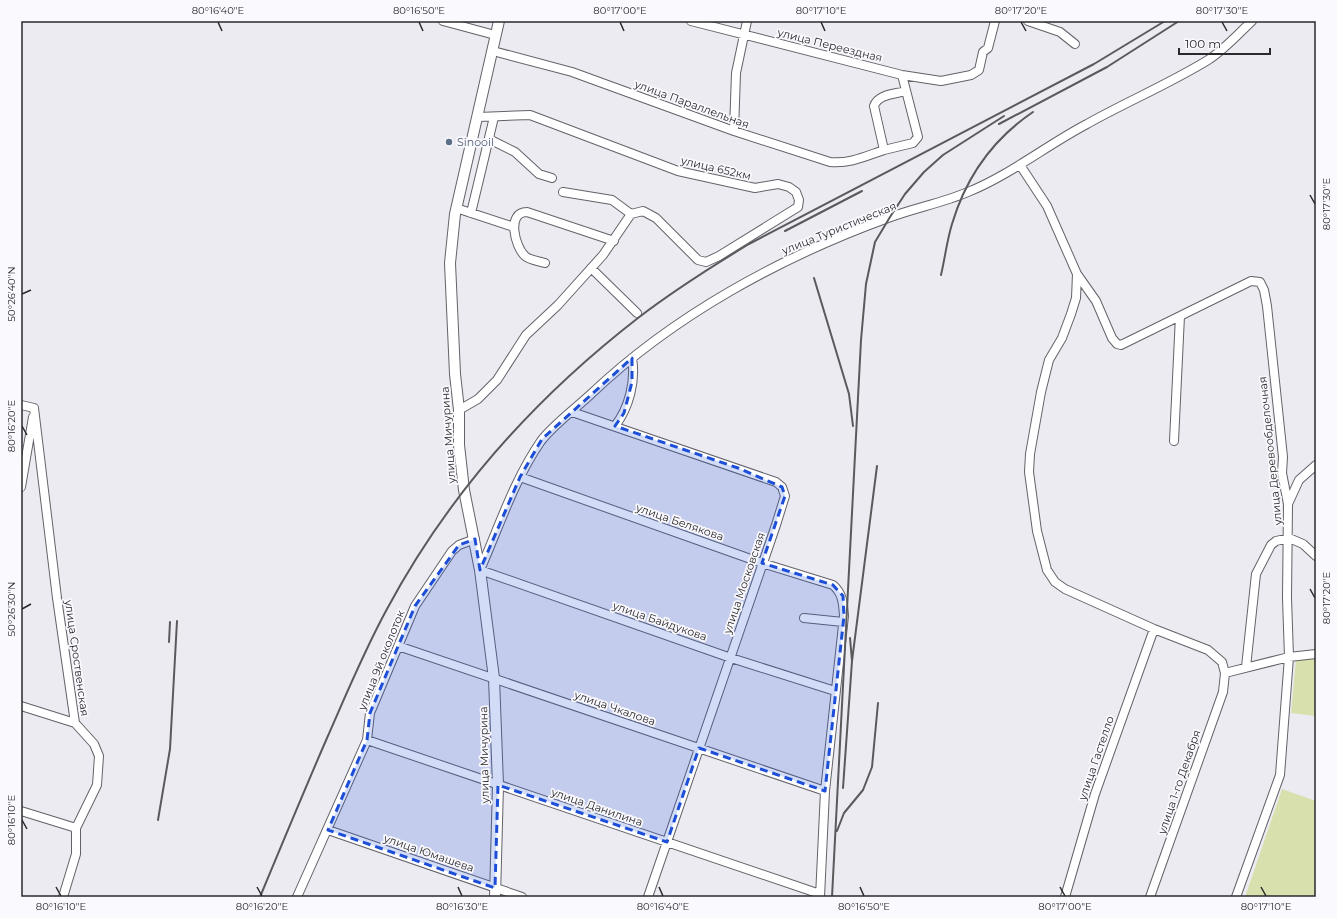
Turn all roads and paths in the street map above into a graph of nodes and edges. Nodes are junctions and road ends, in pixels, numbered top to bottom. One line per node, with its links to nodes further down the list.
1 (442, 21): 8 (street)
2 (499, 21): 8 (main road, улица Мичурина)
3 (691, 21): 9 (street, улица Переездная)
4 (748, 21): 9 (street)
5 (995, 21): 12 (street, улица Переездная)
6 (1028, 21): 10 (street)
7 (1252, 21): 19 (street, улица Туристическая)
8 (495, 34): 11 (main road, улица Мичурина)
9 (744, 35): 12 (street, улица Переездная); 16 (street)
10 (1075, 44)
11 (493, 51): 14 (main road, улица Мичурина); 16 (street, улица Параллельная)
12 (902, 75): 13 (street)
13 (906, 91): 18 (street); 18 (street, улица Параллельная)
14 (478, 117): 15 (street, улица 652км); 22 (main road, улица Мичурина)
15 (494, 117): 17 (street); 24 (street, улица 652км)
16 (734, 131): 18 (street, улица Параллельная)
17 (489, 138): 20 (street); 23 (street)
18 (884, 150)
19 (1020, 165): 29 (street); 32 (street, улица Туристическая)
20 (552, 178)
21 (563, 192): 24 (street)
22 (456, 208): 23 (street); 35 (main road, улица Мичурина)
23 (471, 213): 25 (street)
24 (631, 214): 26 (street)
25 (514, 227): 26 (street); 27 (street)
26 (614, 240): 28 (street)
27 (545, 263)
28 (591, 268): 30 (street); 35 (street)
29 (1077, 274): 31 (street); 50 (street)
30 (636, 313)
31 (1180, 316): 38 (street); 42 (street, улица Деревообделочная)
32 (632, 358): 36 (street, улица Туристическая); 37 (street)
33 (21, 405): 34 (street)
34 (34, 408): 41 (street); 60 (street, улица Сроственская)
35 (459, 410): 44 (main road, улица Мичурина)
36 (572, 412): 37 (street, улица Московская); 40 (street, улица Туристическая)
37 (615, 426): 46 (street, улица Московская)
38 (1174, 441)
39 (1316, 465): 42 (street)
40 (520, 477): 46 (street, улица Белякова); 47 (street, улица Туристическая)
41 (21, 487)
42 (1288, 504): 43 (street, улица Деревообделочная)
43 (1289, 538): 45 (street); 53 (street, улица Деревообделочная); 55 (street)
44 (475, 539): 47 (main road, улица Мичурина); 51 (street, улица 9й околоток)
45 (1316, 556)
46 (762, 563): 49 (street, улица Белякова); 54 (street, улица Московская)
47 (480, 570): 54 (street, улица Байдукова); 57 (main road, улица Мичурина)
48 (804, 618): 49 (street)
49 (843, 622): 58 (street)
50 (1154, 629): 56 (street); 75 (street, улица Гастелло)
51 (398, 646): 57 (street, улица Чкалова); 61 (street, улица 9й околоток)
52 (1316, 654): 53 (street)
53 (1289, 657): 55 (street); 77 (street, улица Деревообделочная)
54 (731, 658): 58 (street, улица Байдукова); 62 (street, улица Московская)
55 (1246, 667): 56 (street)
56 (1225, 673): 76 (street, улица 1-го Декабря)
57 (494, 678): 62 (street, улица Чкалова); 63 (main road, улица Мичурина)
58 (835, 691): 64 (street)
59 (21, 706): 60 (street)
60 (75, 723): 66 (street, улица Сроственская)
61 (367, 740): 63 (street, улица Данилина); 67 (street, улица 9й околоток)
62 (699, 748): 64 (street, улица Чкалова); 68 (street, улица Московская)
63 (498, 785): 68 (street, улица Данилина); 69 (main road, улица Мичурина)
64 (825, 791): 70 (street)
65 (21, 811): 66 (street)
66 (76, 828): 71 (street, улица Сроственская)
67 (328, 830): 69 (street, улица Юмашева); 72 (street, улица 9й околоток)
68 (667, 842): 70 (street, улица Данилина); 74 (street, улица Московская)
69 (495, 892): 73 (street, улица Юмашева)
70 (820, 896)
71 (63, 897)
72 (297, 897)
73 (522, 897)
74 (648, 897)
75 (1066, 897)
76 (1150, 897)
77 (1236, 897)

